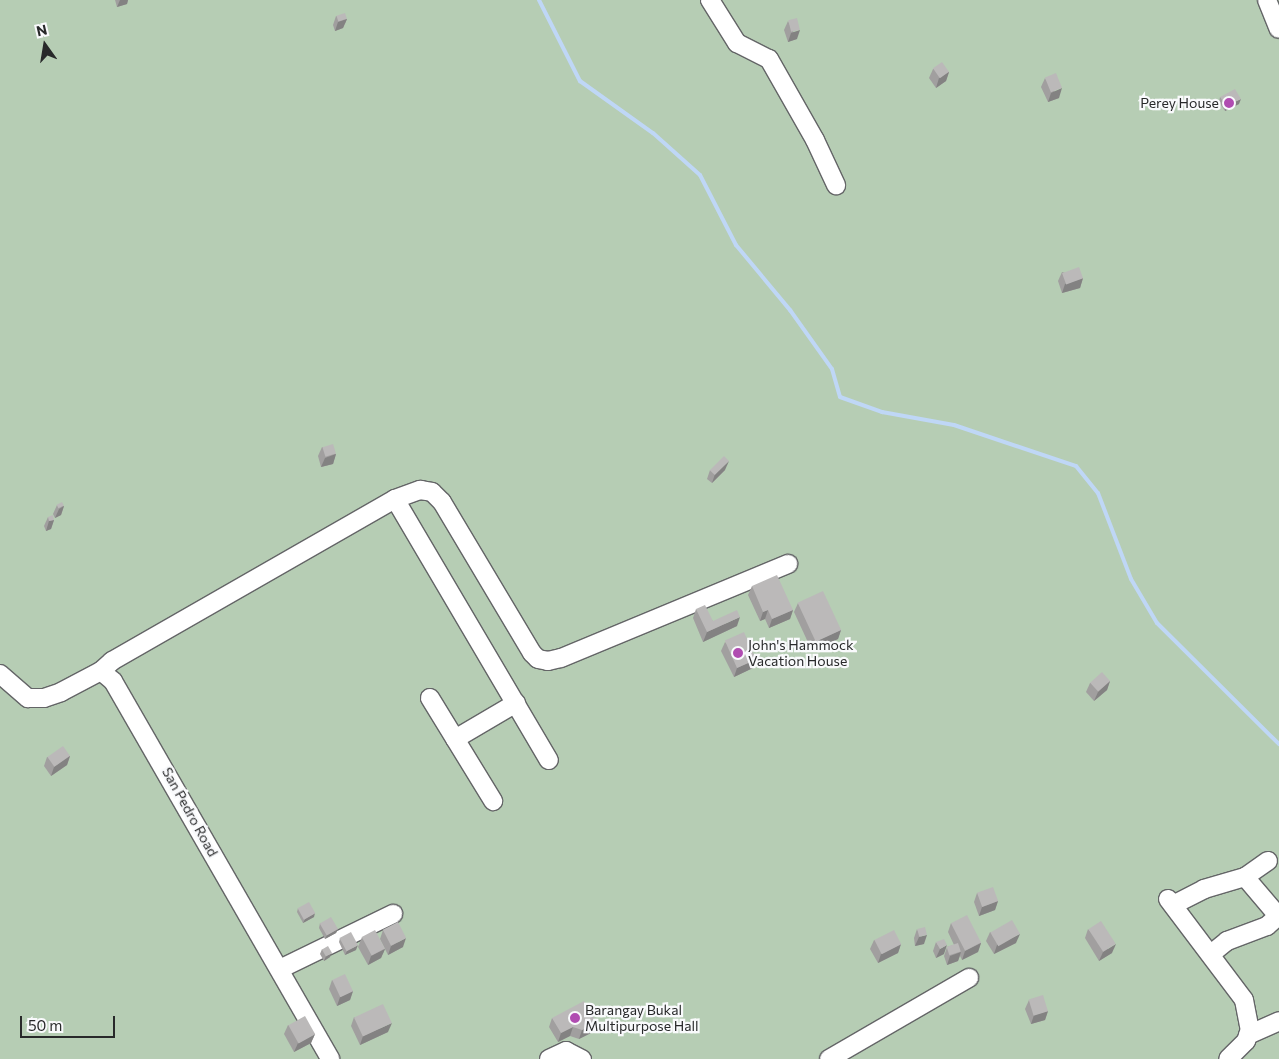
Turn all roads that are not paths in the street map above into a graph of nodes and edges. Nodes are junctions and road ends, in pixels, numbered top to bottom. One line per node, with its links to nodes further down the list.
1 (710, 0): 4 (street)
2 (1267, 0): 3 (street)
3 (1279, 29)
4 (836, 185)
5 (395, 499): 6 (street); 7 (street); 10 (street)
6 (788, 564)
7 (102, 671): 8 (street); 19 (street, San Pedro Road)
8 (0, 674)
9 (430, 698): 11 (street)
10 (516, 703): 11 (street); 12 (street)
11 (455, 739): 13 (street)
12 (549, 760)
13 (493, 801)
14 (1268, 861): 15 (street)
15 (1245, 877): 17 (street); 18 (street)
16 (394, 914): 19 (street)
17 (1279, 916): 18 (street)
18 (1210, 954): 22 (street)
19 (280, 969): 23 (street, San Pedro Road)
20 (969, 978): 26 (street)
21 (1279, 1021): 22 (street)
22 (1248, 1035): 27 (street)
23 (330, 1059)
24 (549, 1059): 25 (street)
25 (582, 1059)
26 (829, 1059)
27 (1228, 1059)

